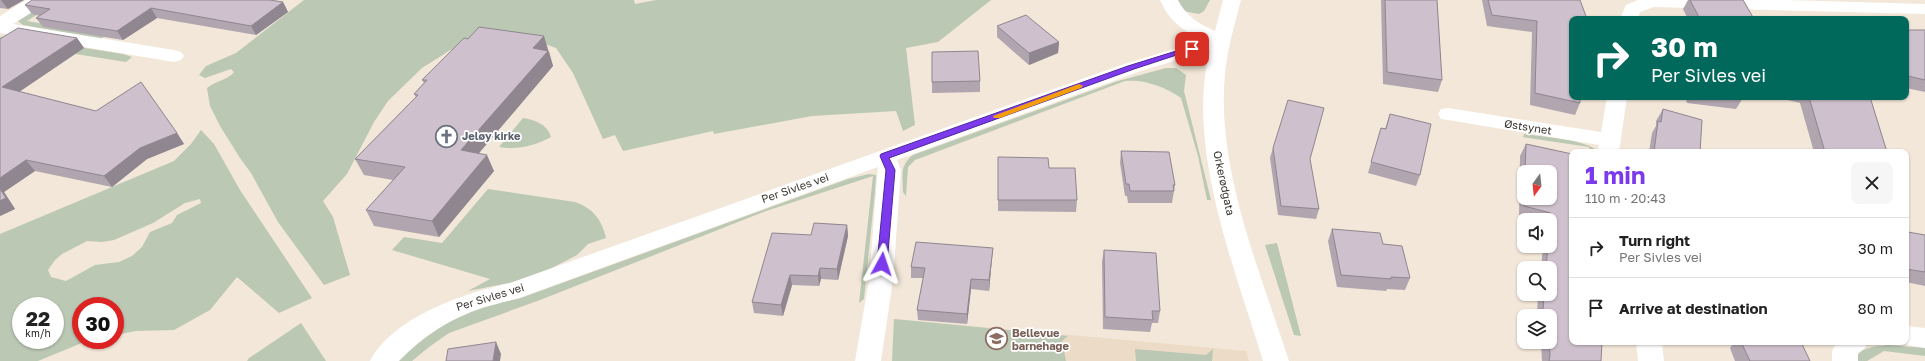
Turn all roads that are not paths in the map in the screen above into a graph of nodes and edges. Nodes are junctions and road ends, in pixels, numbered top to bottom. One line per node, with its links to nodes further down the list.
1 (39, 0): 6 (street)
2 (1169, 0): 8 (street)
3 (1232, 0): 8 (street, Orkerødgata)
4 (1925, 9): 5 (street)
5 (1630, 16)
6 (0, 24)
7 (0, 27): 9 (street)
8 (1222, 40): 13 (street, Per Sivles vei); 20 (street, Orkerødgata)
9 (174, 56)
10 (1616, 100): 12 (street, Østsynet)
11 (1448, 114): 12 (street, Østsynet)
12 (1608, 146)
13 (884, 156): 18 (street, Per Sivles vei); 19 (street)
14 (1909, 336): 15 (street)
15 (1925, 338)
16 (1649, 345): 21 (street)
17 (1850, 345): 22 (street)
18 (383, 361)
19 (868, 361)
20 (1276, 361)
21 (1651, 361)
22 (1845, 361)

